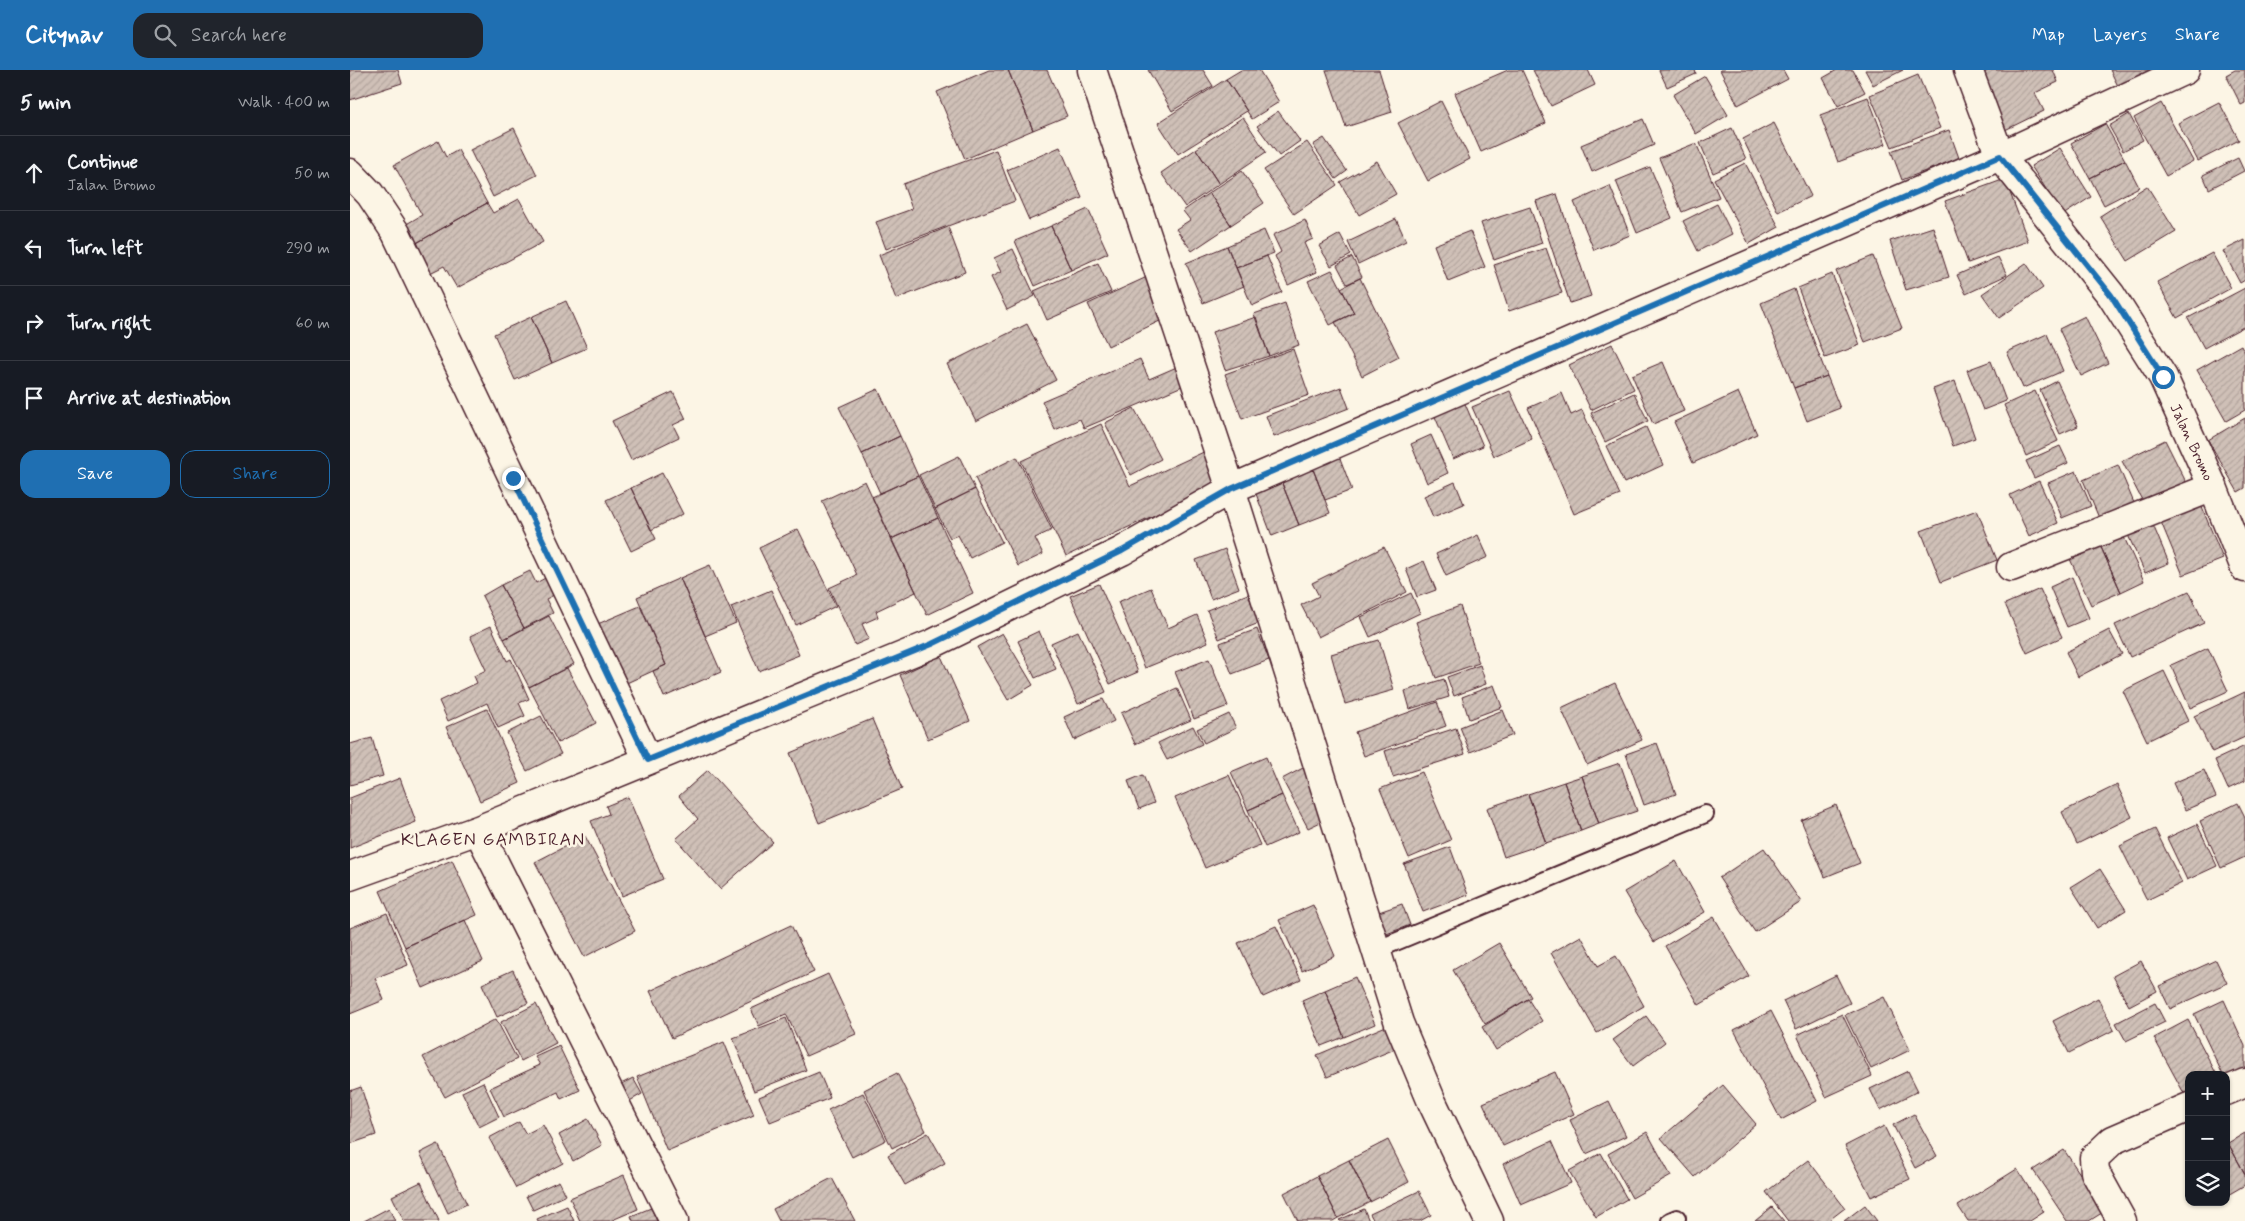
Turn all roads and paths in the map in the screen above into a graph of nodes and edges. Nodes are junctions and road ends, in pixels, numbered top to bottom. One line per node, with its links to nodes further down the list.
1 (1092, 70): 7 (street)
2 (1968, 70): 4 (street, Jalan Bromo)
3 (2185, 70): 4 (street)
4 (2000, 156): 6 (street, Jalan Bromo); 7 (street)
5 (350, 172): 10 (street)
6 (2213, 487): 8 (street); 9 (street, Jalan Bromo)
7 (1231, 489): 10 (street); 14 (street)
8 (2011, 567)
9 (2245, 568)
10 (648, 760): 12 (street)
11 (1705, 814): 14 (lane)
12 (478, 830): 13 (street); 18 (street)
13 (350, 876)
14 (1376, 950): 19 (street)
15 (2245, 1083): 16 (street)
16 (2230, 1089)
17 (2185, 1109): 20 (street)
18 (674, 1221)
19 (1489, 1221)
20 (2122, 1221)

